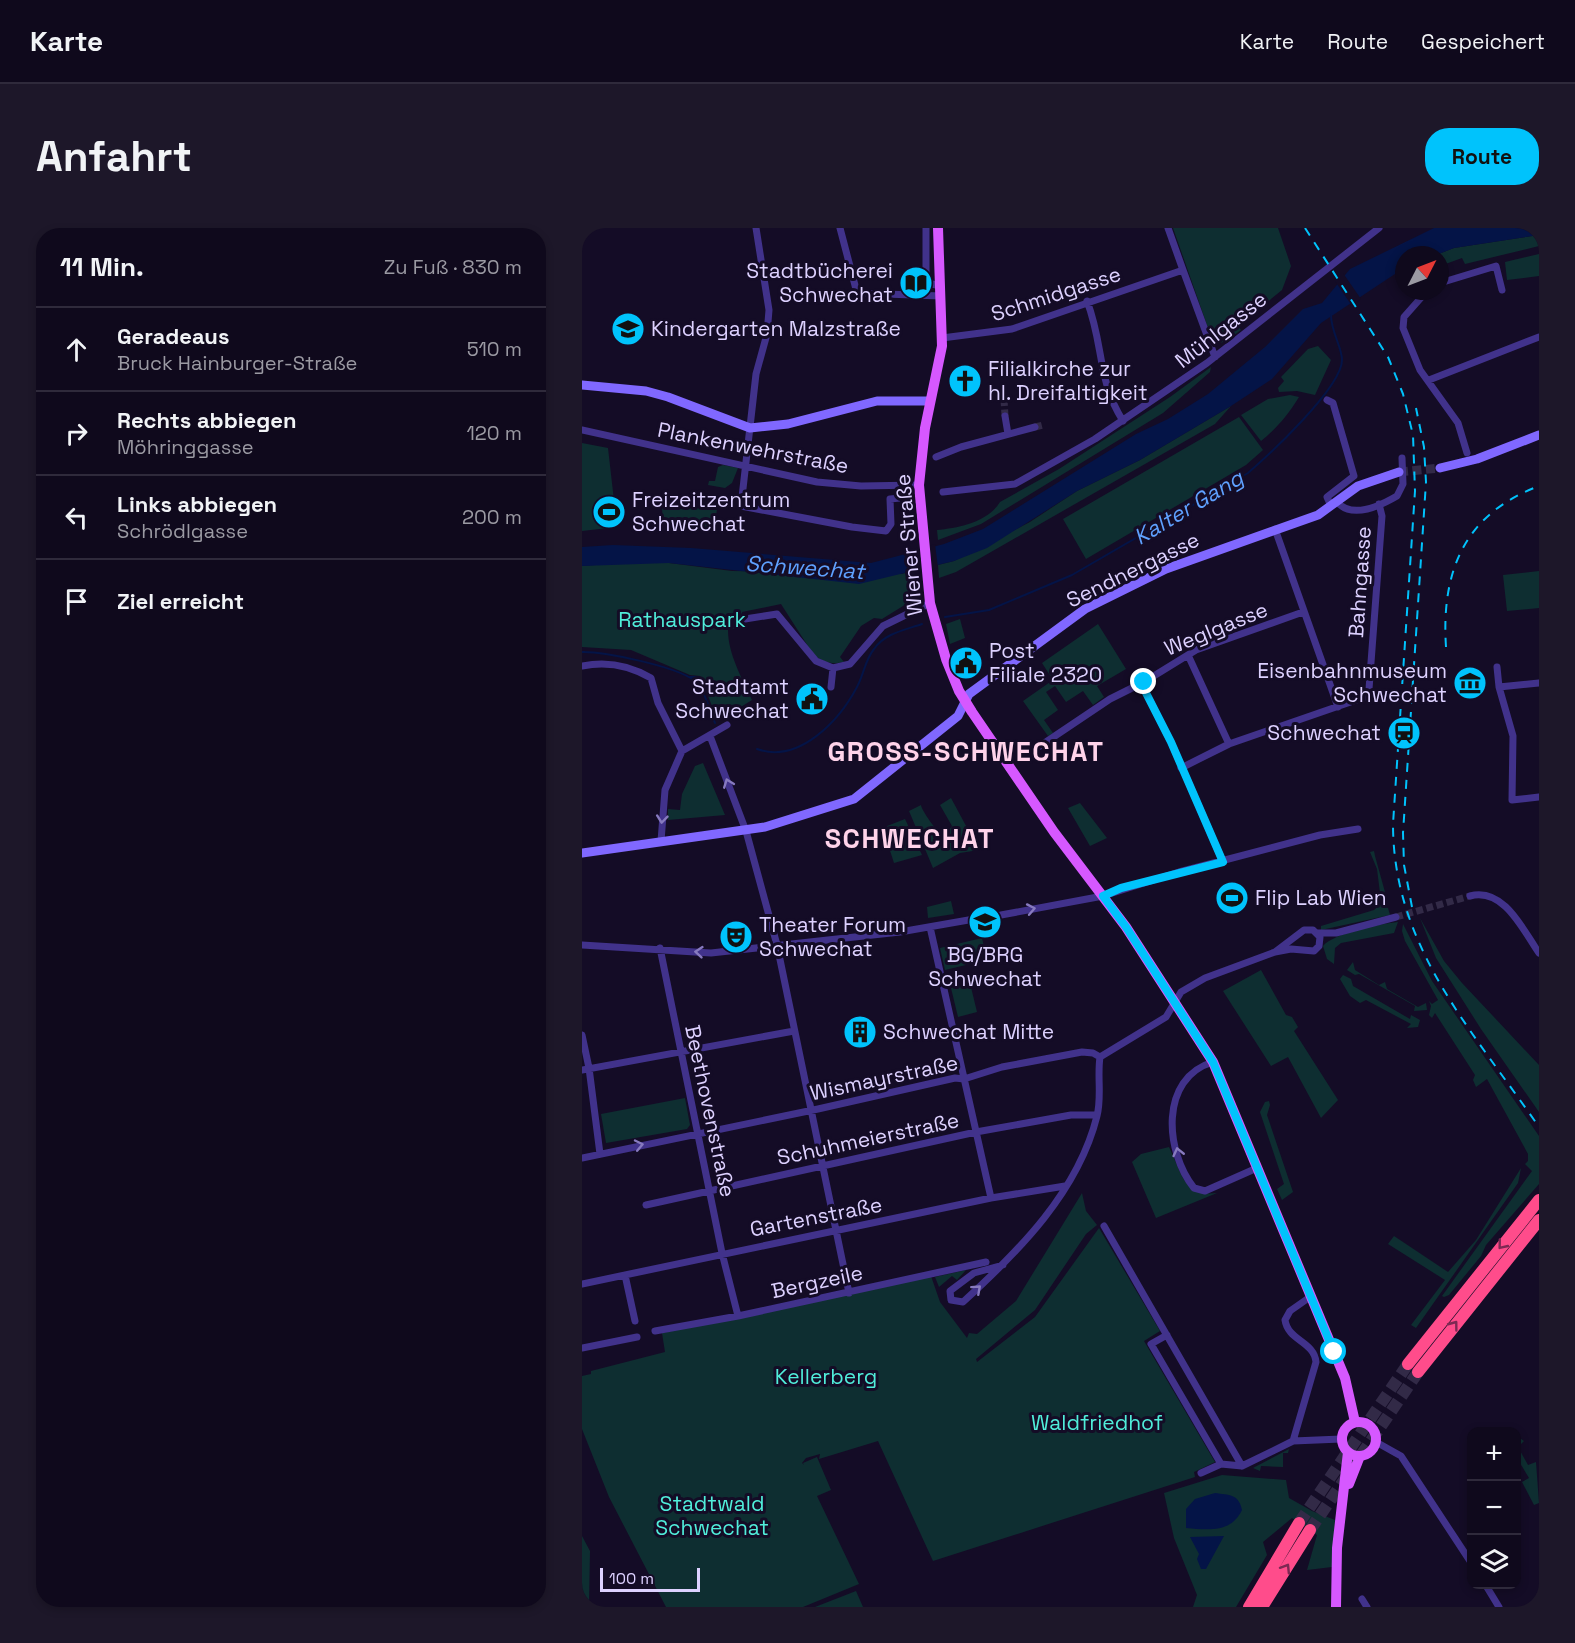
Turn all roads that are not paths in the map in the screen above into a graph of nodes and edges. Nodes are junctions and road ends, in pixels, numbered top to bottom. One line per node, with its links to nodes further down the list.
1 (756, 228): 23 (street)
2 (840, 228): 10 (street)
3 (938, 228): 10 (main road, Wiener Straße)
4 (1168, 228): 7 (street)
5 (1379, 228): 15 (street, Mühlgasse)
6 (926, 229): 10 (street)
7 (1180, 271): 12 (street, Schmidgasse); 15 (street)
8 (1449, 280): 9 (street)
9 (1502, 290)
10 (940, 291): 14 (main road, Wiener Straße)
11 (1418, 300): 16 (street)
12 (1087, 301): 14 (street, Schmidgasse); 21 (street)
13 (1539, 337): 16 (street)
14 (942, 338): 19 (main road, Wiener Straße)
15 (1215, 357): 21 (street, Mühlgasse)
16 (1429, 380): 27 (street)
17 (582, 385): 23 (street)
18 (1327, 400): 36 (street)
19 (930, 401): 23 (street); 33 (main road, Wiener Straße)
20 (1005, 416): 25 (street)
21 (1123, 421): 34 (street, Mühlgasse)
22 (1035, 427): 25 (street)
23 (750, 428): 30 (street)
24 (582, 430): 30 (street, Plankenwehrstraße)
25 (1008, 434): 28 (street)
26 (1539, 435): 31 (street)
27 (1467, 453)
28 (936, 457)
29 (1402, 458): 37 (street, Bahngasse)
30 (744, 466): 33 (street, Plankenwehrstraße); 35 (street)
31 (1440, 468)
32 (1399, 471): 36 (street, Sendnergasse)
33 (919, 485): 39 (main road, Wiener Straße)
34 (943, 492)
35 (900, 498)
36 (1334, 504): 37 (street, Bahngasse); 38 (street, Sendnergasse)
37 (1379, 504): 51 (street, Bahngasse)
38 (1275, 529): 40 (street); 50 (street, Sendnergasse)
39 (930, 603): 45 (street); 50 (main road, Wiener Straße)
40 (1303, 612): 42 (street, Weglgasse); 51 (street)
41 (745, 620): 45 (street)
42 (1188, 655): 46 (street, Weglgasse); 54 (street)
43 (582, 666): 56 (street)
44 (1497, 667): 49 (street)
45 (833, 668): 48 (street)
46 (1144, 682): 55 (street, Weglgasse); 57 (street)
47 (1539, 684): 49 (street)
48 (831, 687)
49 (1499, 687): 58 (street)
50 (966, 703): 60 (street, Sendnergasse); 64 (main road, Wiener Straße)
51 (1338, 707): 54 (street)
52 (727, 725): 53 (street)
53 (710, 736): 56 (street); 60 (street, one-way to 53)
54 (1229, 744): 57 (street)
55 (1040, 746)
56 (682, 751): 61 (street, one-way to 61)
57 (1181, 768): 63 (street)
58 (1539, 797)
59 (1358, 829): 63 (street)
60 (746, 831): 61 (street, Sendnergasse); 73 (street)
61 (661, 841): 62 (street, Sendnergasse)
62 (583, 850)
63 (1223, 862): 64 (street)
64 (1103, 896): 67 (street, one-way to 64); 78 (main road, Wiener Straße)
65 (1470, 896): 77 (street)
66 (1396, 916): 69 (street)
67 (930, 927): 73 (street); 85 (street)
68 (1318, 933): 69 (street); 70 (street); 71 (street)
69 (1336, 933): 71 (street)
70 (1299, 935): 75 (street); 76 (street)
71 (1320, 941): 75 (street)
72 (582, 945): 74 (street)
73 (777, 945): 74 (street, one-way to 74); 79 (street)
74 (660, 948): 81 (street, Beethovenstraße)
75 (1302, 950): 76 (street)
76 (1275, 952): 78 (street)
77 (1539, 953)
78 (1176, 1004): 82 (street); 83 (main road, Wiener Straße)
79 (794, 1031): 81 (street); 86 (street)
80 (582, 1035): 84 (street)
81 (681, 1053): 84 (street); 89 (street, Beethovenstraße)
82 (1100, 1057): 85 (street, Wismayrstraße); 87 (street)
83 (1213, 1062): 93 (main road, Wiener Straße); 93 (street, one-way to 83)
84 (586, 1069): 90 (street)
85 (964, 1079): 86 (street, Wismayrstraße); 88 (street)
86 (811, 1111): 89 (street, Wismayrstraße); 92 (street)
87 (1097, 1115): 88 (street, Schuhmeierstraße); 94 (street)
88 (976, 1132): 92 (street, Schuhmeierstraße); 96 (street)
89 (697, 1133): 90 (street, Wismayrstraße, one-way to 89); 95 (street, Beethovenstraße)
90 (600, 1154): 91 (street, Wismayrstraße)
91 (582, 1158)
92 (824, 1166): 95 (street, Schuhmeierstraße); 101 (street)
93 (1257, 1168): 108 (main road, Wiener Straße)
94 (1062, 1187): 96 (street, Gartenstraße); 104 (street)
95 (710, 1190): 98 (street, Schuhmeierstraße); 102 (street, Beethovenstraße)
96 (991, 1198): 101 (street, Gartenstraße)
97 (1539, 1200): 99 (highway, one-way to 99)
98 (646, 1205)
99 (1539, 1220)
100 (1104, 1226): 112 (street)
101 (837, 1230): 102 (street, Gartenstraße); 107 (street)
102 (722, 1253): 105 (street, Gartenstraße); 109 (street, Beethovenstraße)
103 (986, 1262): 107 (street, Bergzeile)
104 (1003, 1265): 104 (street, one-way to 104)
105 (625, 1275): 106 (street, Gartenstraße); 110 (street)
106 (582, 1284)
107 (849, 1293): 109 (street, Bergzeile)
108 (1310, 1298): 115 (main road, Wiener Straße); 117 (street)
109 (738, 1316): 111 (street, Bergzeile)
110 (635, 1321)
111 (655, 1330)
112 (1167, 1335): 121 (street); 122 (street)
113 (637, 1337): 114 (street)
114 (582, 1348)
115 (1355, 1422): 116 (main road); 118 (main road)
116 (1341, 1439): 117 (street); 119 (main road)
117 (1293, 1441): 122 (street)
118 (1376, 1442): 120 (main road); 125 (street)
119 (1347, 1452): 120 (main road); 124 (main road)
120 (1360, 1456): 124 (main road)
121 (1221, 1464): 122 (street); 123 (street)
122 (1242, 1466)
123 (1201, 1473)
124 (1343, 1501): 130 (main road)
125 (1467, 1556)
126 (1488, 1589): 132 (street)
127 (1362, 1599): 131 (street)
128 (1249, 1607): 129 (highway, one-way to 128)
129 (1262, 1607)
130 (1336, 1607)
131 (1367, 1607)
132 (1499, 1607)

